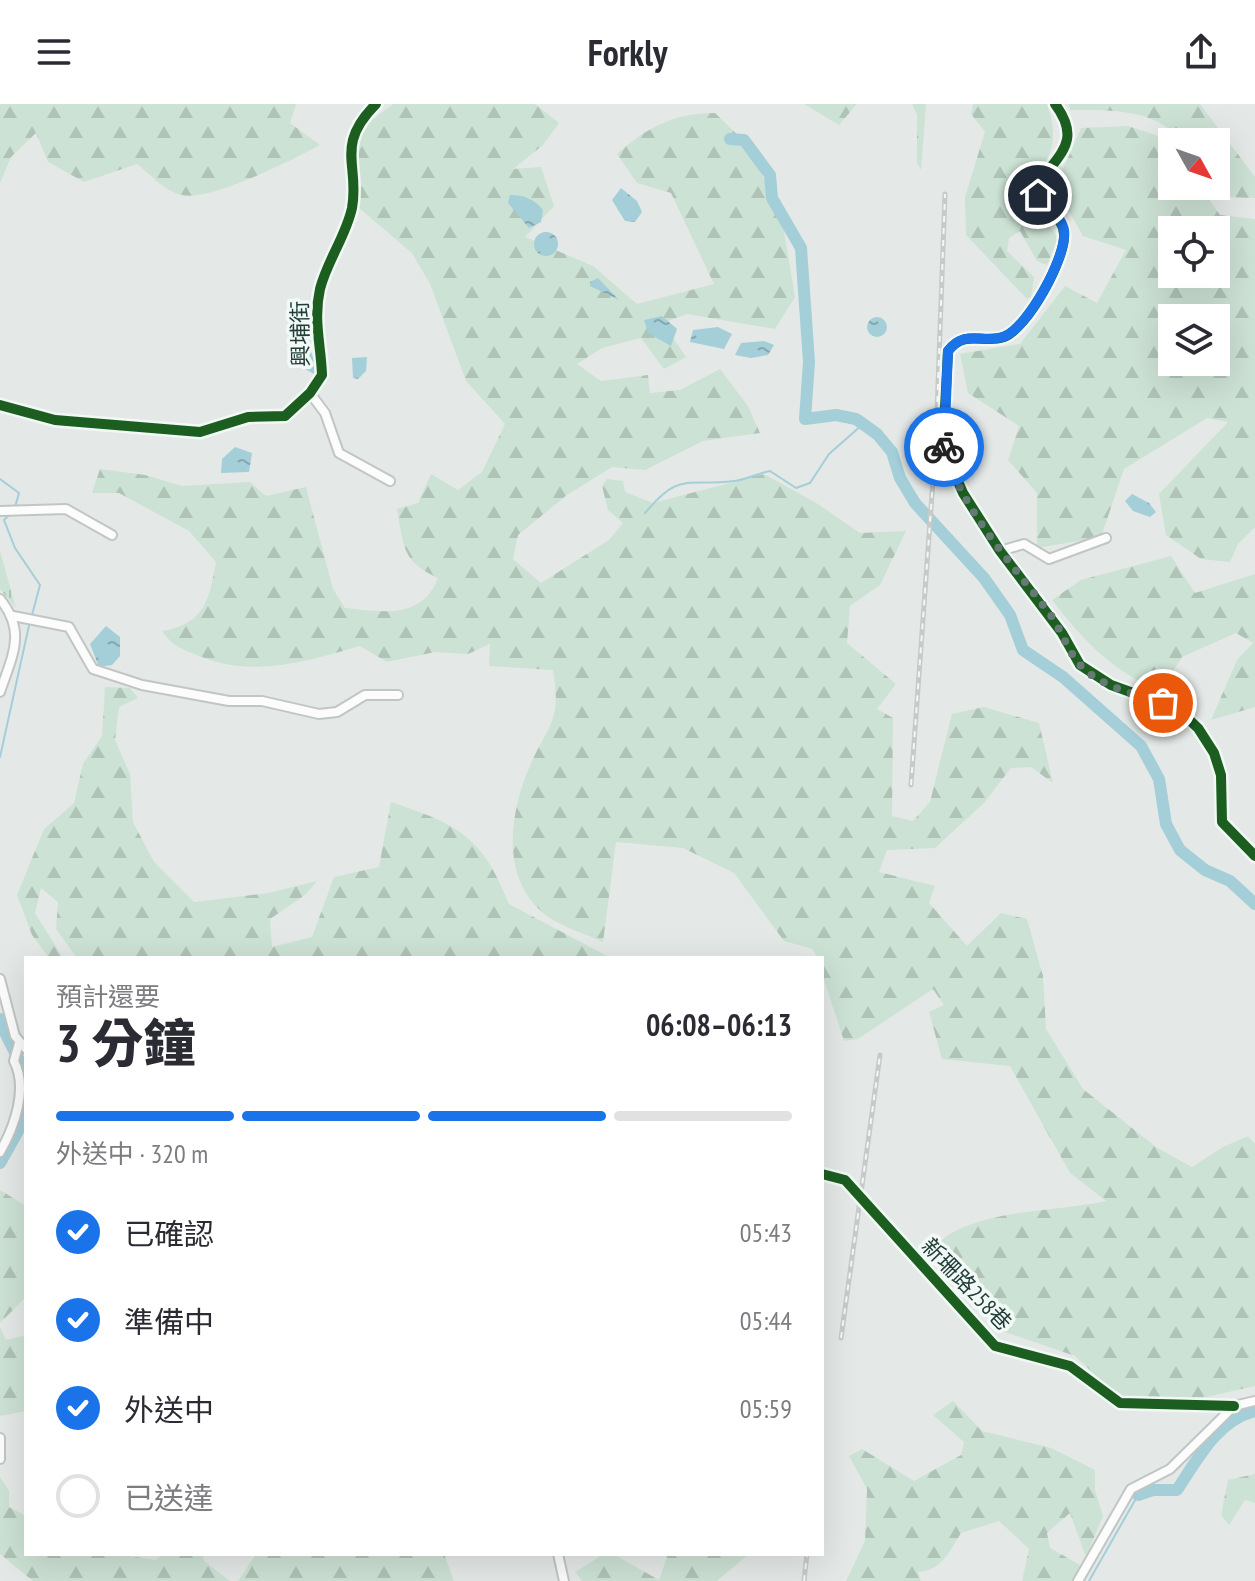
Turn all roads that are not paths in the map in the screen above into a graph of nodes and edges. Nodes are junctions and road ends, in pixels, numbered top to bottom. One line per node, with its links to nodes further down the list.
1 (376, 104): 3 (street, 興埔街)
2 (1055, 104): 9 (street)
3 (310, 393): 4 (street, 興埔街); 5 (street)
4 (0, 405)
5 (390, 481)
6 (1, 511): 7 (street)
7 (112, 535)
8 (1106, 538): 9 (street)
9 (1000, 551): 14 (street)
10 (0, 599): 11 (street)
11 (17, 616): 12 (street); 13 (street)
12 (0, 692)
13 (398, 695)
14 (1255, 856)
15 (0, 979): 16 (street)
16 (19, 1049): 17 (street)
17 (0, 1152)
18 (824, 1175): 19 (street)
19 (852, 1190)
20 (868, 1206): 22 (street, 新珊路258巷)
21 (1255, 1401): 22 (street, 新珊路258巷)
22 (1234, 1406): 27 (street)
23 (0, 1438): 24 (street)
24 (0, 1459)
25 (558, 1556): 26 (street)
26 (564, 1581)
27 (1078, 1581)

